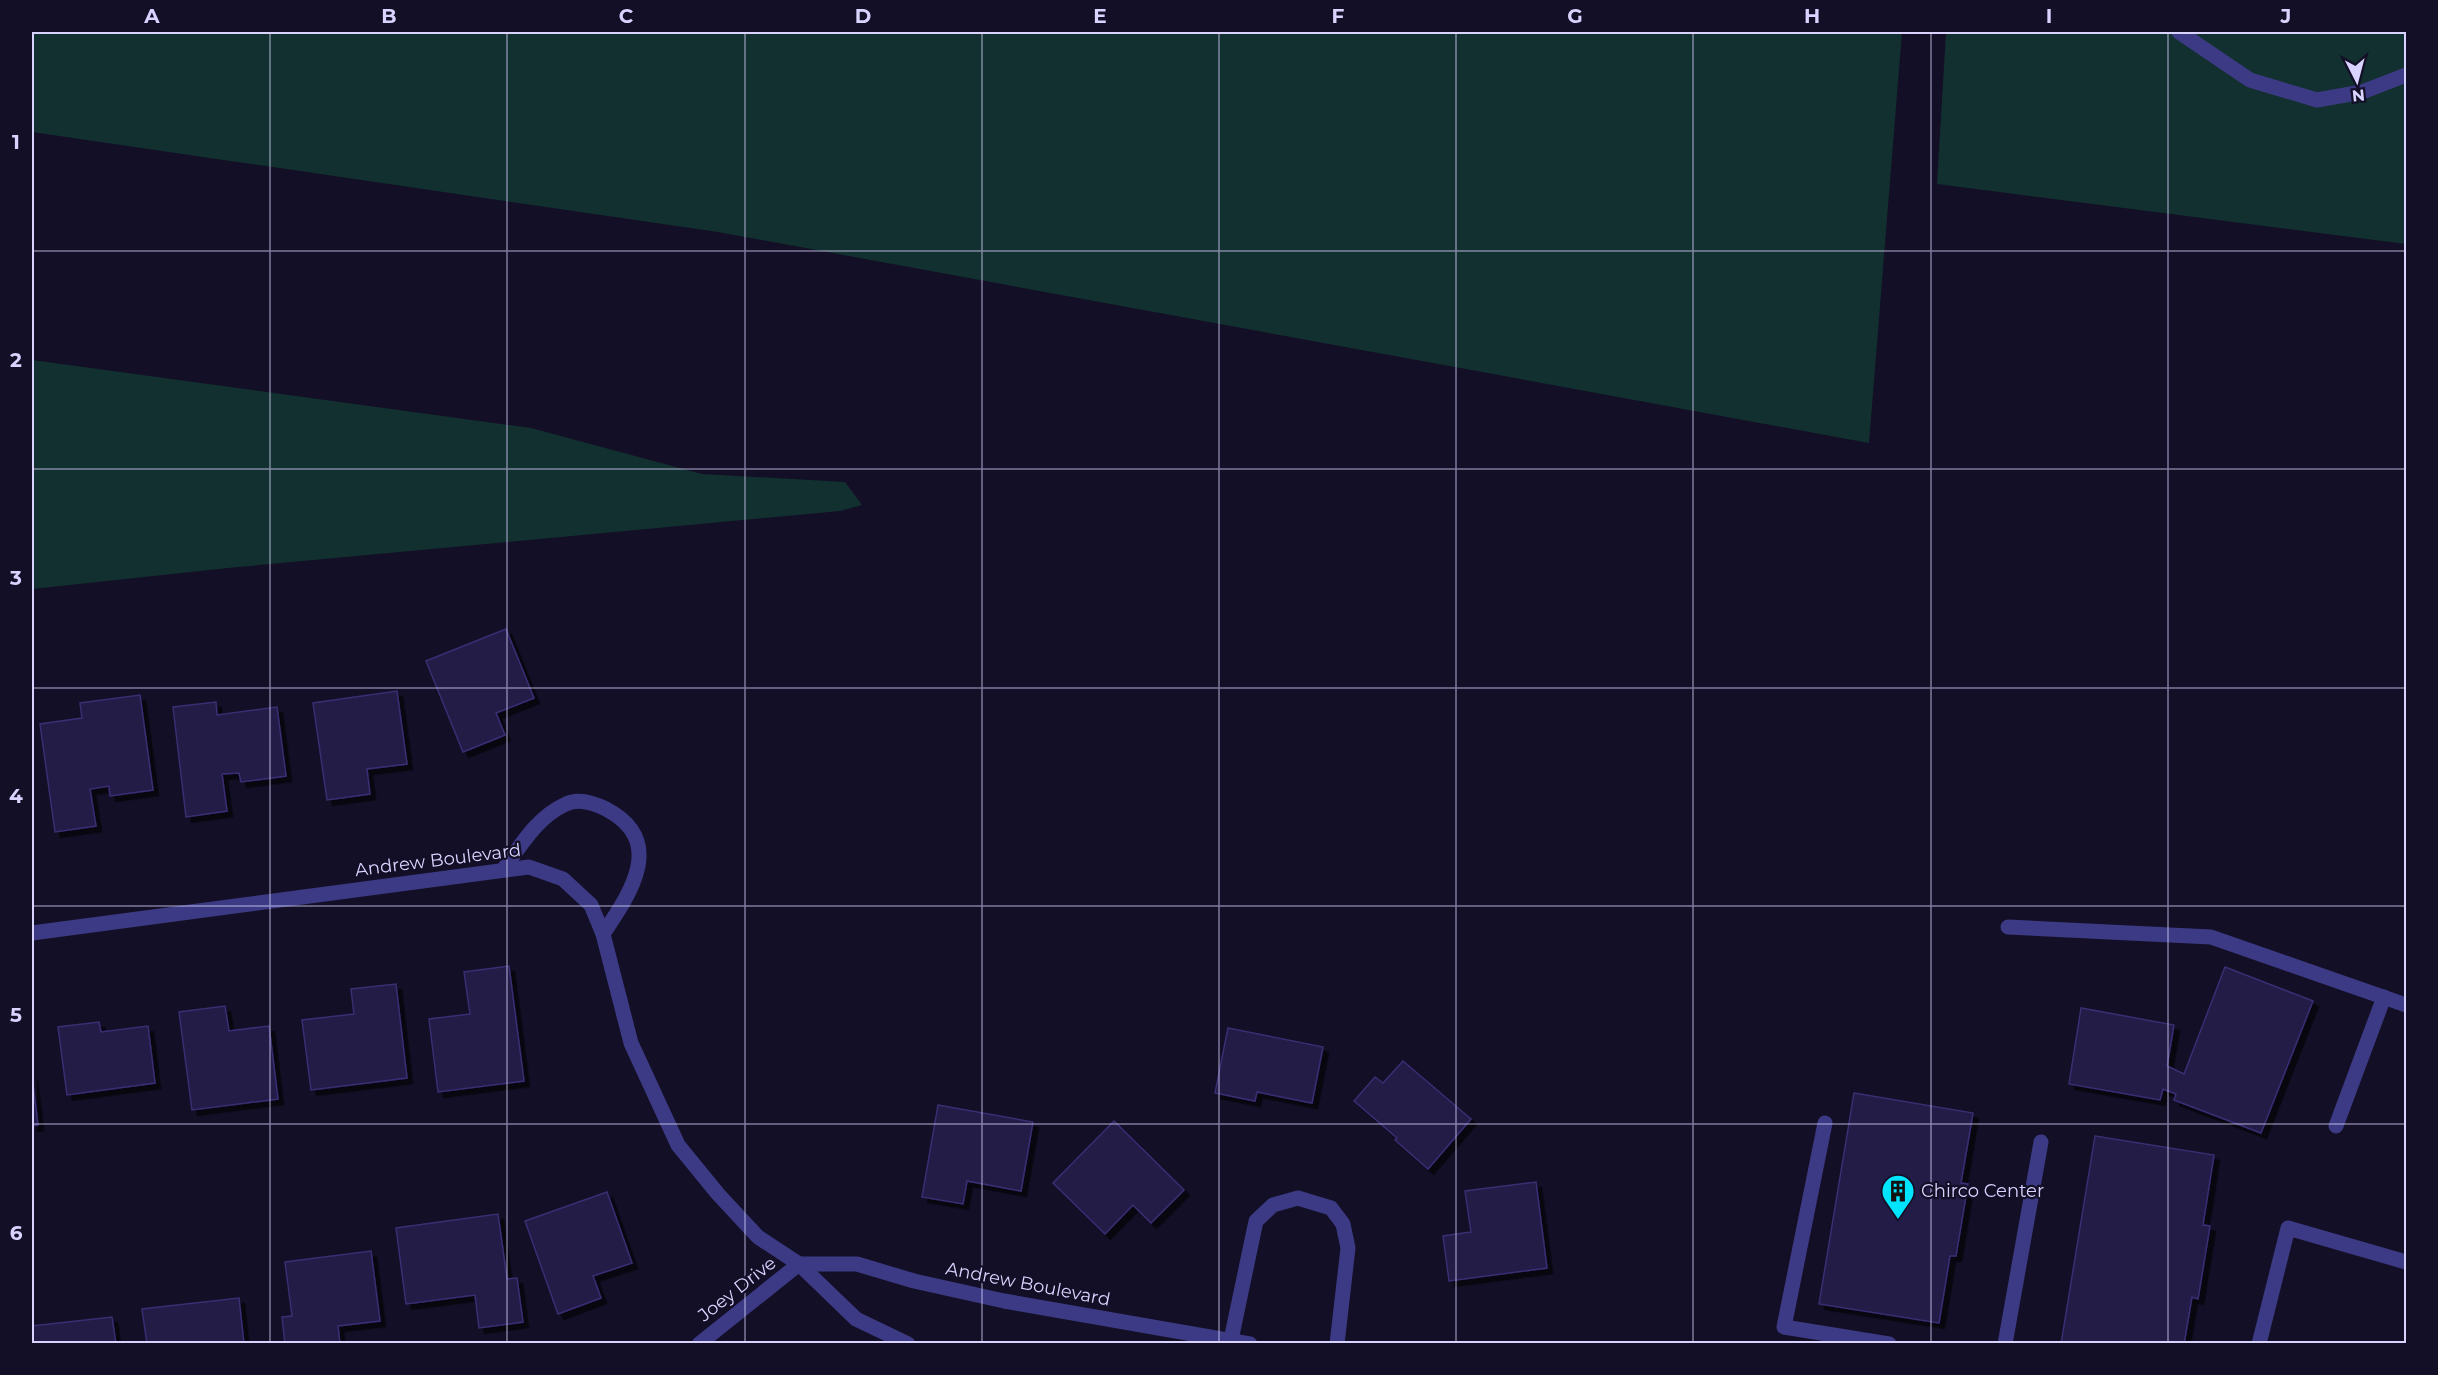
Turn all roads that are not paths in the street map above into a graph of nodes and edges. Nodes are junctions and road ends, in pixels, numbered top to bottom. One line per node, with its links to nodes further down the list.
1 (2179, 32): 2 (street)
2 (2406, 75)
3 (503, 870): 5 (street, Andrew Boulevard); 6 (street, Andrew Boulevard); 6 (street)
4 (2008, 927): 7 (street)
5 (32, 933)
6 (603, 934): 13 (street, Andrew Boulevard)
7 (2384, 997): 8 (street); 10 (street)
8 (2406, 1005)
9 (1825, 1123): 19 (street)
10 (2336, 1126)
11 (2041, 1142): 20 (street)
12 (2406, 1262): 21 (street)
13 (799, 1264): 14 (street, Andrew Boulevard); 15 (street, Joey Drive); 16 (street, Andrew Boulevard)
14 (1231, 1340): 17 (street, Andrew Boulevard); 18 (street)
15 (699, 1344)
16 (908, 1344)
17 (1250, 1344)
18 (1337, 1344)
19 (1889, 1344)
20 (2005, 1344)
21 (2259, 1344)

